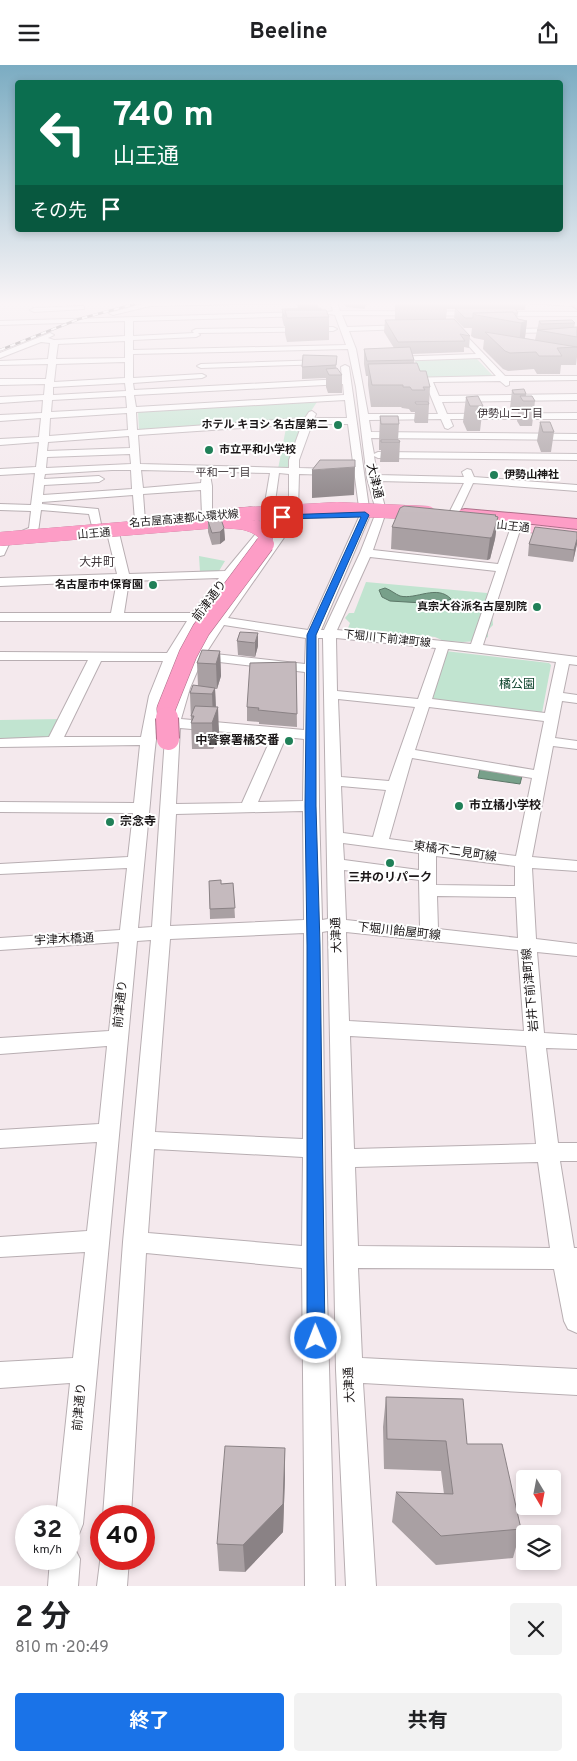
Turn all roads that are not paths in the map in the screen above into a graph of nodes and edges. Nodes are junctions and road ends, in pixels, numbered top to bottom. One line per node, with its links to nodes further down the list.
1 (51, 372): 22 (street)
2 (72, 372): 22 (street)
3 (113, 372): 17 (street)
4 (130, 372): 17 (street)
5 (202, 372): 13 (street)
6 (267, 372): 12 (street)
7 (288, 372): 12 (street)
8 (350, 372): 18 (street, 大津通)
9 (359, 372): 19 (street, 大津通)
10 (419, 372): 16 (street)
11 (497, 372): 15 (street)
12 (277, 374): 18 (street); 23 (street); 32 (street)
13 (202, 376): 17 (street); 23 (street)
14 (577, 378): 15 (street)
15 (503, 379): 16 (street); 26 (street)
16 (423, 380): 20 (street); 30 (street)
17 (130, 381): 24 (street)
18 (348, 381): 19 (street); 25 (street, 大津通)
19 (363, 381): 37 (street, 大津通)
20 (397, 381)
21 (1, 382): 22 (street); 31 (street)
22 (50, 383): 28 (street)
23 (205, 390): 24 (street); 33 (street)
24 (132, 394): 28 (street); 34 (street)
25 (349, 397): 29 (street); 41 (street, 大津通)
26 (520, 397): 27 (street); 30 (street); 43 (street)
27 (577, 397)
28 (48, 398): 31 (street); 35 (street)
29 (322, 398): 32 (street); 40 (street)
30 (436, 399): 38 (street)
31 (1, 400)
32 (291, 400): 33 (street)
33 (211, 405): 34 (street)
34 (132, 409): 42 (street); 44 (street)
35 (46, 415): 39 (street); 42 (street); 48 (street)
36 (577, 416): 43 (street)
37 (363, 417): 38 (street); 45 (street, 大津通)
38 (444, 417): 43 (street); 46 (street)
39 (0, 418)
40 (308, 421): 41 (street); 44 (street); 60 (street)
41 (352, 421): 62 (street, 大津通)
42 (106, 423): 44 (street); 48 (street); 50 (street)
43 (547, 426): 46 (street); 47 (street); 55 (street)
44 (134, 433): 51 (street)
45 (366, 435): 46 (street); 53 (street, 大津通)
46 (452, 435): 54 (street)
47 (577, 437)
48 (44, 439): 49 (street); 52 (street)
49 (0, 442)
50 (107, 451): 51 (street); 52 (street); 56 (street)
51 (135, 451): 63 (street)
52 (42, 454): 58 (street)
53 (369, 455): 54 (street); 64 (street, 大津通)
54 (460, 456): 55 (street); 66 (street)
55 (577, 458)
56 (112, 467): 58 (street); 63 (street)
57 (206, 468): 59 (street); 63 (street); 68 (street)
58 (40, 470): 61 (street); 67 (street)
59 (275, 470): 60 (street); 76 (street)
60 (294, 471): 62 (street); 75 (street)
61 (0, 472)
62 (350, 472): 74 (street, 大津通)
63 (134, 474): 70 (street)
64 (372, 478): 66 (street); 74 (street, 大津通)
65 (108, 479): 67 (street)
66 (470, 480): 69 (street); 73 (street)
67 (39, 482): 71 (street)
68 (207, 486): 70 (street); 77 (street)
69 (577, 488)
70 (138, 491): 71 (street); 78 (street)
71 (37, 504): 72 (street); 79 (street); 82 (street)
72 (0, 507)
73 (455, 510): 74 (main road, 山王通); 80 (main road, 山王通); 80 (highway)
74 (372, 511): 75 (main road, 山王通); 81 (main road, 山王通); 86 (street, 大津通); 96 (street, 大津通)
75 (294, 512): 76 (main road, 山王通); 94 (street, 前津通り)
76 (270, 514): 77 (main road, 山王通); 83 (main road, 山王通); 88 (street, 前津通り)
77 (207, 515): 78 (main road, 山王通)
78 (140, 521): 79 (main road, 山王通)
79 (96, 524): 82 (main road, 山王通)
80 (577, 525): 85 (highway, 名古屋高速都心環状線, bridge)
81 (516, 527): 84 (main road, 山王通); 87 (street)
82 (34, 530): 85 (main road, 山王通)
83 (113, 533): 85 (main road, 山王通); 89 (street)
84 (577, 534)
85 (1, 540): 112 (highway, bridge)
86 (366, 553): 87 (street); 95 (street, 大津通)
87 (502, 568): 98 (street)
88 (230, 575): 89 (street); 93 (street, 前津通り)
89 (124, 577): 90 (street); 92 (street)
90 (0, 582)
91 (0, 617): 92 (street, 下堀川下前津町線)
92 (117, 617): 93 (street, 下堀川下前津町線)
93 (196, 617): 94 (street, 下堀川下前津町線); 102 (street, 前津通り)
94 (220, 621): 96 (street, 下堀川下前津町線); 100 (street, 前津通り)
95 (329, 633): 96 (street, 下堀川下前津町線); 97 (street, 下堀川下前津町線); 105 (street, 大津通)
96 (312, 635): 104 (street, 大津通)
97 (443, 645): 98 (street, 下堀川下前津町線); 108 (street)
98 (476, 648): 103 (street, 下堀川下前津町線)
99 (0, 656): 101 (street)
100 (197, 656): 104 (street); 112 (street, 前津通り)
101 (96, 657): 102 (street); 113 (street)
102 (171, 657): 112 (street, 前津通り)
103 (570, 660): 106 (street, 岩井下前津町線)
104 (311, 669): 111 (street, 大津通)
105 (330, 694): 108 (street); 119 (street, 大津通)
106 (556, 696): 107 (street); 109 (street, 岩井下前津町線)
107 (577, 699)
108 (425, 703): 109 (street); 117 (street)
109 (551, 718): 114 (street, 岩井下前津町線)
110 (281, 732): 111 (street); 112 (street); 123 (street)
111 (311, 735): 121 (street, 大津通)
112 (165, 739): 113 (street); 124 (street, 前津通り); 125 (street, 前津通り)
113 (54, 741): 115 (street)
114 (547, 741): 116 (street); 118 (street, 岩井下前津町線)
115 (0, 743)
116 (577, 745)
117 (406, 753): 118 (street); 120 (street)
118 (540, 775): 130 (street, 岩井下前津町線)
119 (333, 781): 120 (street); 126 (street, 大津通)
120 (395, 785): 127 (street)
121 (311, 806): 123 (street); 136 (street, 大津通)
122 (0, 807): 124 (street)
123 (248, 807): 125 (street)
124 (141, 808): 129 (street, 前津通り)
125 (169, 809): 137 (street, 前津通り)
126 (334, 837): 127 (street, 東橘不二見町線); 131 (street, 大津通)
127 (380, 842): 128 (street, 東橘不二見町線)
128 (427, 848): 130 (street, 東橘不二見町線); 134 (street)
129 (136, 862): 133 (street); 139 (street, 前津通り)
130 (523, 862): 132 (street, 東橘不二見町線); 135 (street, 岩井下前津町線)
131 (335, 864): 134 (street); 136 (street, 大津通)
132 (577, 867)
133 (0, 869)
134 (428, 883): 135 (street); 138 (street)
135 (525, 892): 141 (street, 岩井下前津町線)
136 (325, 925): 137 (street, 下堀川飴屋町線); 138 (street, 下堀川飴屋町線); 143 (street, 大津通); 151 (street, 大津通)
137 (161, 933): 139 (street, 宇津木橋通); 150 (street, 前津通り)
138 (429, 935): 141 (street, 下堀川飴屋町線)
139 (128, 937): 140 (street, 宇津木橋通); 144 (street, 前津通り)
140 (0, 944)
141 (527, 945): 142 (street, 下堀川飴屋町線); 145 (street, 岩井下前津町線)
142 (577, 950)
143 (340, 1028): 145 (street); 154 (street, 大津通)
144 (118, 1038): 147 (street); 148 (street, 前津通り)
145 (535, 1039): 146 (street); 153 (street, 岩井下前津町線)
146 (577, 1042)
147 (0, 1046)
148 (109, 1132): 149 (street); 155 (street, 前津通り)
149 (0, 1139)
150 (144, 1140): 151 (street); 156 (street, 前津通り)
151 (315, 1149): 159 (street, 大津通)
152 (577, 1152): 153 (street)
153 (548, 1153): 154 (street); 160 (street, 岩井下前津町線)
154 (344, 1158): 158 (street, 大津通)
155 (96, 1241): 157 (street); 162 (street, 前津通り)
156 (135, 1242): 159 (street); 167 (street, 前津通り)
157 (0, 1247)
158 (347, 1257): 160 (street); 163 (street, 大津通)
159 (314, 1258): 172 (street, 大津通)
160 (571, 1259): 161 (street, 岩井下前津町線)
161 (577, 1321)
162 (83, 1369): 164 (street); 166 (street, 前津通り)
163 (349, 1370): 165 (street); 173 (street, 大津通)
164 (0, 1375)
165 (577, 1382)
166 (71, 1505)
167 (118, 1505)
168 (65, 1570): 170 (street)
169 (113, 1570): 171 (street)
170 (63, 1586)
171 (112, 1586)
172 (320, 1586)
173 (361, 1586)

